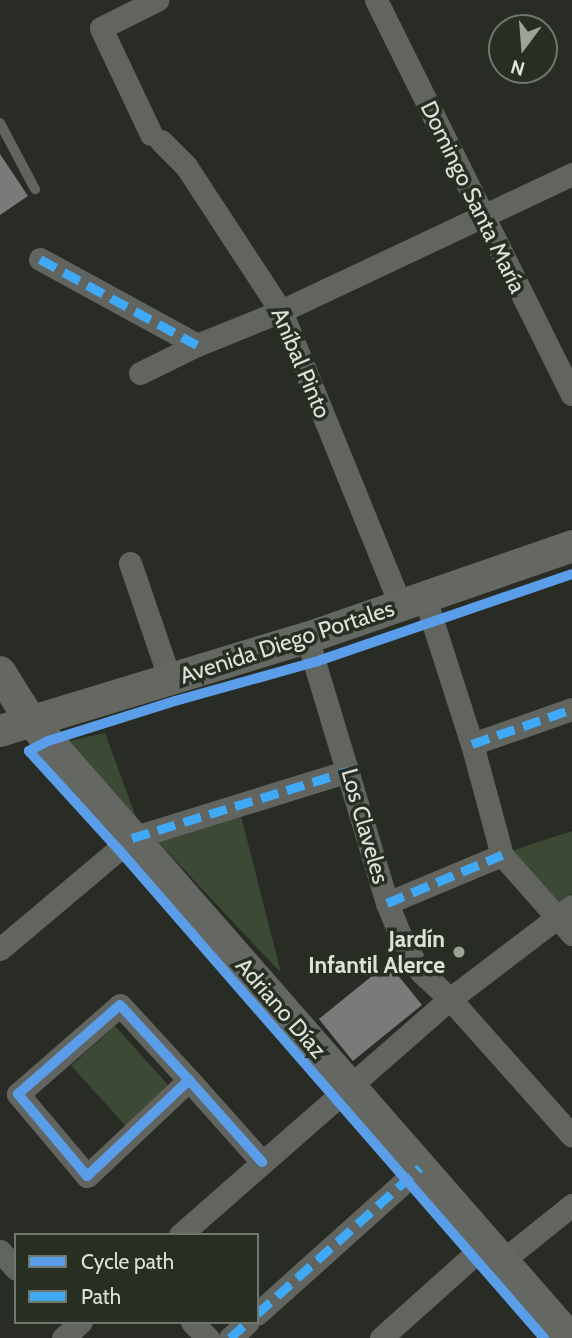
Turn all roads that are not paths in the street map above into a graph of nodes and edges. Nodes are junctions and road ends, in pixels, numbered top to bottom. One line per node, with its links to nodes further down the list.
1 (157, 0): 8 (street, Aníbal Pinto)
2 (376, 0): 6 (street, Domingo Santa María)
3 (0, 123): 5 (lane)
4 (572, 174): 6 (street)
5 (35, 189)
6 (483, 217): 8 (street); 11 (street, Domingo Santa María)
7 (40, 259): 9 (street)
8 (281, 311): 9 (street); 14 (street, Aníbal Pinto)
9 (197, 345): 10 (street)
10 (139, 373)
11 (572, 394)
12 (572, 546): 14 (main road, Avenida Diego Portales)
13 (130, 563): 17 (street)
14 (413, 602): 15 (main road, Avenida Diego Portales); 21 (street, Aníbal Pinto)
15 (307, 638): 17 (main road, Avenida Diego Portales); 22 (street, Los Claveles)
16 (0, 672): 19 (main road, Adriano Díaz)
17 (170, 680): 19 (main road, Avenida Diego Portales)
18 (572, 709): 21 (street)
19 (30, 720): 20 (main road, Avenida Diego Portales); 23 (main road, Adriano Díaz)
20 (0, 731)
21 (472, 744): 24 (street, Aníbal Pinto)
22 (349, 771): 23 (street); 25 (street, Los Claveles)
23 (132, 838): 27 (street); 30 (main road, Adriano Díaz)
24 (502, 855): 25 (street); 26 (street)
25 (387, 903): 28 (street, Los Claveles)
26 (567, 920): 28 (street)
27 (0, 949)
28 (450, 999): 30 (street); 31 (street, Los Claveles)
29 (189, 1080): 29 (street); 32 (street)
30 (349, 1086): 32 (street); 33 (main road, Adriano Díaz)
31 (572, 1136)
32 (262, 1163): 35 (street)
33 (421, 1168): 37 (main road, Adriano Díaz); 39 (street)
34 (572, 1205): 37 (street)
35 (182, 1233)
36 (0, 1251): 38 (street)
37 (494, 1252): 44 (street); 45 (main road, Adriano Díaz)
38 (14, 1267)
39 (259, 1312)
40 (194, 1324): 42 (street)
41 (246, 1324): 43 (street)
42 (208, 1338)
43 (230, 1338)
44 (381, 1338)
45 (570, 1338)

